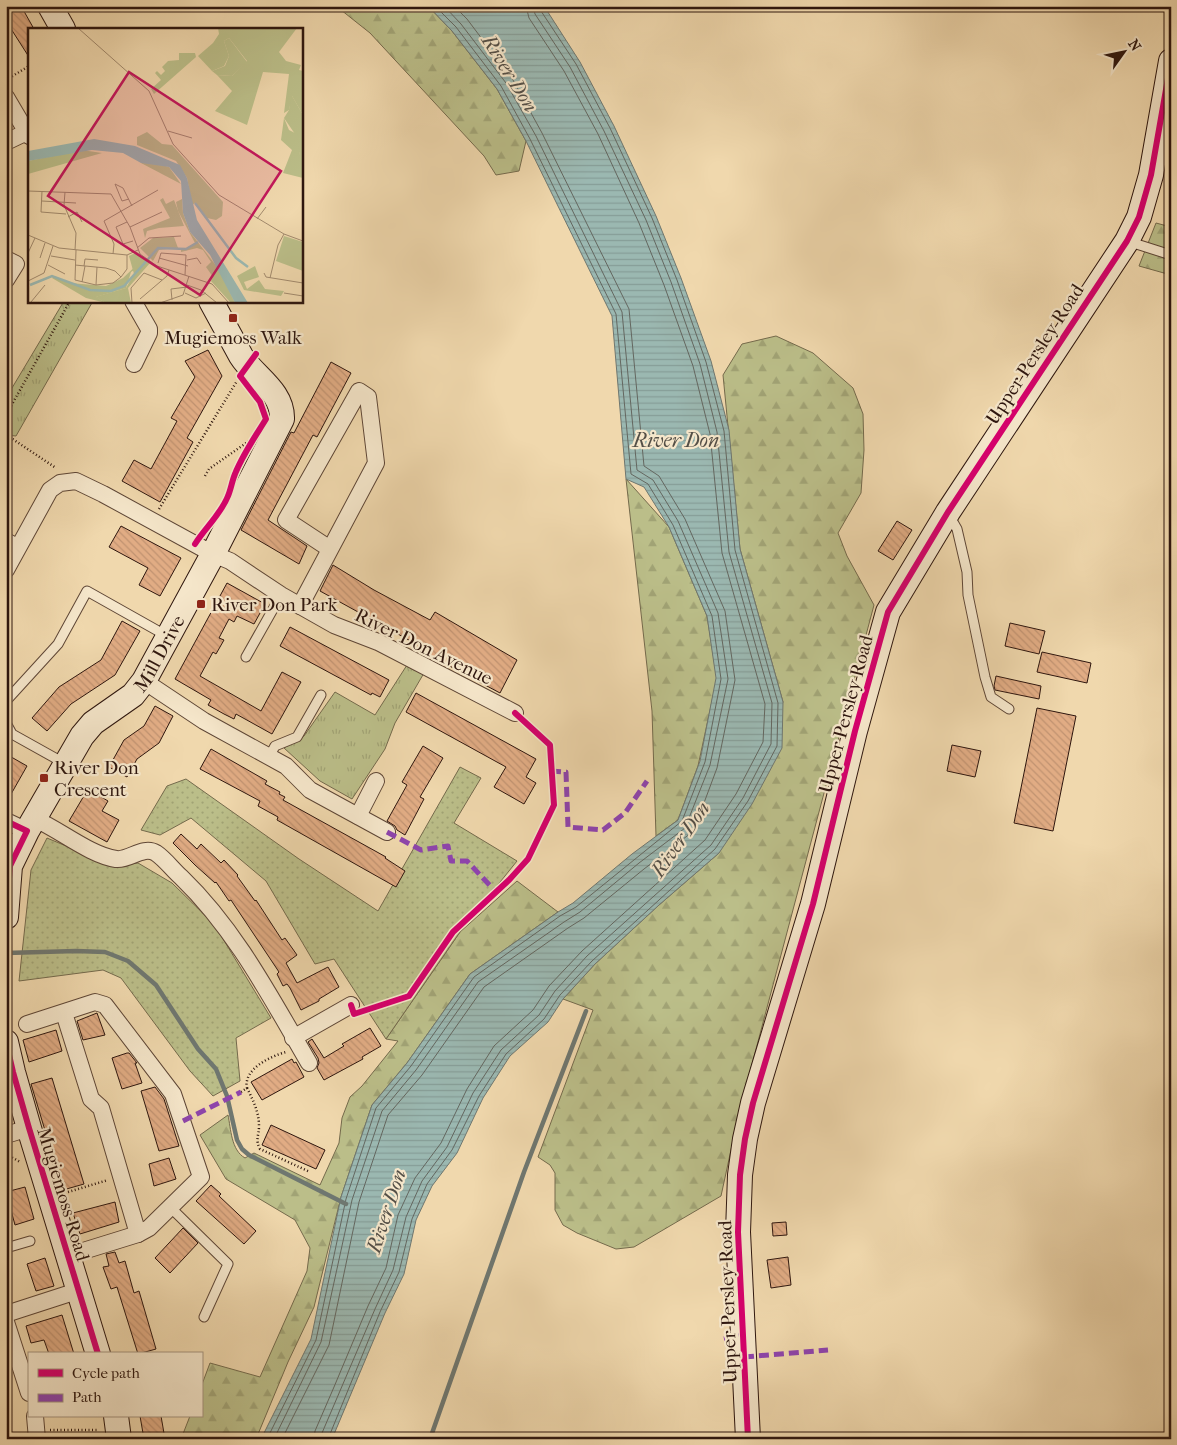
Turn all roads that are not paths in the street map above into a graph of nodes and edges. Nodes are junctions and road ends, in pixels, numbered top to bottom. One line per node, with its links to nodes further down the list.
1 (50, 6): 2 (street)
2 (62, 28)
3 (1171, 61): 7 (street, Upper Persley Road)
4 (6, 97): 5 (street)
5 (28, 133): 6 (street)
6 (6, 142)
7 (1127, 241): 8 (lane); 14 (street, Upper Persley Road)
8 (1171, 256)
9 (6, 259): 10 (street)
10 (6, 280)
11 (134, 302): 13 (street)
12 (212, 302): 17 (street, Mill Drive)
13 (134, 364)
14 (948, 512): 26 (lane); 54 (street, Upper Persley Road)
15 (13, 541): 17 (street, River Don Avenue); 18 (street)
16 (330, 549): 16 (street); 20 (street)
17 (213, 554): 19 (street, River Don Avenue); 21 (street, Mill Drive)
18 (6, 570)
19 (281, 595): 20 (street, River Don Avenue); 22 (lane)
20 (300, 606): 27 (street, River Don Avenue)
21 (167, 636): 23 (street, Mill Drive); 25 (lane)
22 (246, 657)
23 (144, 681): 29 (street); 30 (street, Mill Drive)
24 (321, 695): 29 (lane)
25 (6, 701)
26 (1009, 710)
27 (515, 713)
28 (7, 727): 30 (lane)
29 (269, 757): 32 (street)
30 (66, 764): 34 (street, Mill Drive)
31 (376, 781): 32 (street)
32 (358, 816): 35 (street)
33 (6, 821): 34 (street)
34 (31, 825): 36 (street); 37 (street)
35 (387, 832)
36 (6, 916)
37 (351, 1005)
38 (64, 1013): 39 (street); 43 (street); 44 (street)
39 (27, 1024)
40 (6, 1042): 41 (street, Mugiemoss Road)
41 (29, 1128): 42 (street); 47 (street, Mugiemoss Road)
42 (6, 1135)
43 (170, 1207): 44 (street); 50 (lane)
44 (138, 1234): 47 (street)
45 (30, 1241): 46 (lane)
46 (6, 1248)
47 (67, 1256): 48 (street, Mugiemoss Road)
48 (77, 1291): 49 (street); 52 (street, Mugiemoss Road)
49 (6, 1314)
50 (204, 1317)
51 (6, 1322): 53 (street)
52 (97, 1352)
53 (28, 1390)
54 (748, 1439)

